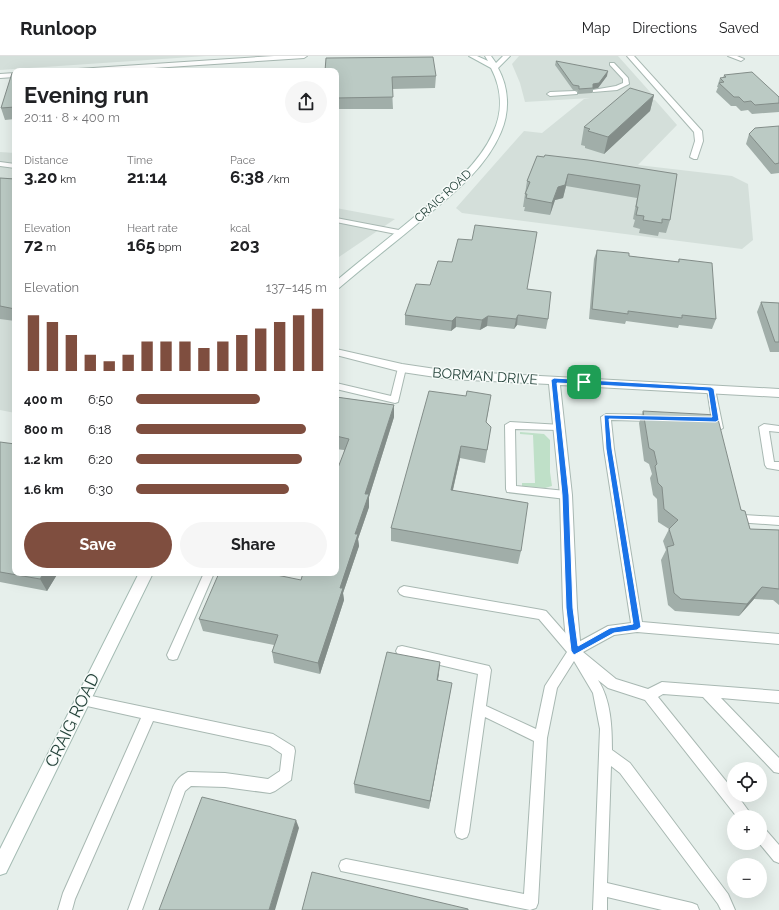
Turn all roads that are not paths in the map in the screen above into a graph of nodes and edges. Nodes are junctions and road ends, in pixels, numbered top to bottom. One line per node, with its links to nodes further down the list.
1 (304, 56): 10 (street)
2 (472, 56): 9 (street)
3 (488, 56): 9 (street, CRAIG ROAD)
4 (507, 56): 9 (street)
5 (630, 56): 16 (street)
6 (731, 56): 7 (lane)
7 (741, 59)
8 (612, 64): 13 (lane)
9 (495, 67): 20 (street, CRAIG ROAD)
10 (123, 68)
11 (12, 75): 12 (street)
12 (0, 76)
13 (595, 91)
14 (575, 92): 15 (lane)
15 (550, 94)
16 (694, 157)
17 (0, 164): 18 (lane)
18 (12, 166)
19 (339, 221): 20 (lane)
20 (401, 233): 21 (street, CRAIG ROAD)
21 (339, 284)
22 (339, 353): 23 (street, BORMAN DRIVE)
23 (402, 368): 24 (street, BORMAN DRIVE); 25 (lane)
24 (554, 380): 26 (street, BORMAN DRIVE); 29 (street)
25 (339, 387)
26 (711, 389): 27 (street, BORMAN DRIVE); 31 (lane)
27 (779, 393)
28 (661, 418): 39 (lane)
29 (559, 427): 33 (street); 33 (lane)
30 (779, 429): 32 (lane)
31 (719, 435)
32 (779, 466)
33 (566, 495): 42 (street)
34 (736, 503): 35 (lane)
35 (779, 521)
36 (144, 576): 47 (street, CRAIG ROAD)
37 (208, 576): 43 (lane)
38 (404, 591): 42 (lane)
39 (637, 627): 40 (lane); 42 (lane)
40 (779, 639)
41 (402, 651): 48 (lane)
42 (574, 651): 45 (lane); 50 (lane); 51 (lane)
43 (173, 656)
44 (706, 691): 45 (lane); 46 (lane); 52 (lane)
45 (649, 695): 53 (lane)
46 (779, 697)
47 (82, 700): 49 (lane); 58 (street, CRAIG ROAD)
48 (480, 709): 50 (lane); 54 (lane)
49 (149, 715): 61 (lane); 62 (lane)
50 (541, 738): 60 (lane)
51 (605, 753): 59 (lane); 65 (lane)
52 (779, 767)
53 (740, 810)
54 (462, 832)
55 (767, 842): 56 (lane)
56 (779, 856)
57 (346, 866): 60 (lane)
58 (0, 867)
59 (600, 888): 63 (lane); 64 (lane)
60 (531, 907)
61 (65, 910)
62 (135, 910)
63 (600, 910)
64 (692, 910)
65 (728, 910)

